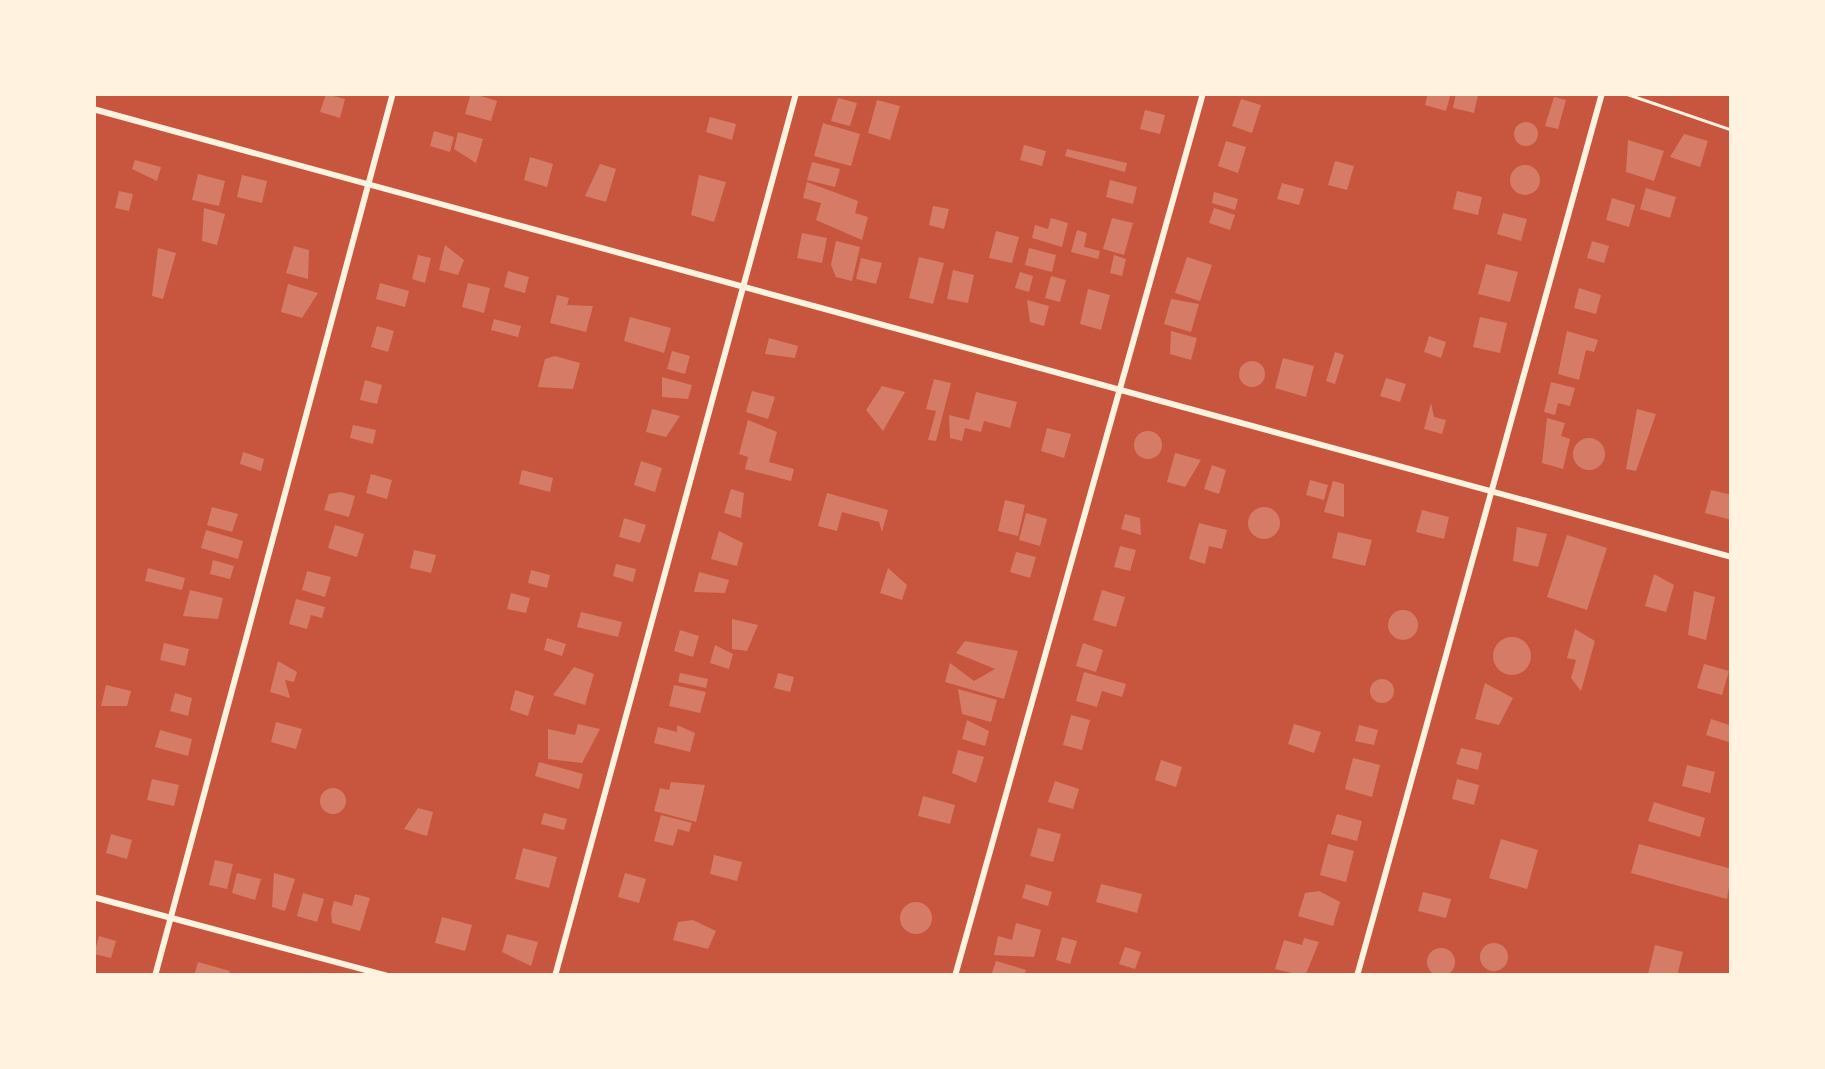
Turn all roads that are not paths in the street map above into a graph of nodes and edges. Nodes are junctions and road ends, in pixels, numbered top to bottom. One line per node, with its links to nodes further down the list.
1 (393, 93): 8 (street)
2 (796, 93): 9 (street)
3 (1203, 93): 10 (street)
4 (1602, 93): 11 (street)
5 (1624, 93): 7 (lane)
6 (93, 110): 8 (street)
7 (1732, 130)
8 (372, 184): 9 (street); 14 (street)
9 (748, 290): 10 (street); 17 (street)
10 (1118, 389): 11 (street); 18 (street)
11 (1488, 489): 12 (street); 19 (street)
12 (1732, 557)
13 (93, 898): 14 (street)
14 (172, 920): 15 (street); 16 (street)
15 (155, 976)
16 (387, 976)
17 (555, 976)
18 (955, 976)
19 (1357, 976)

